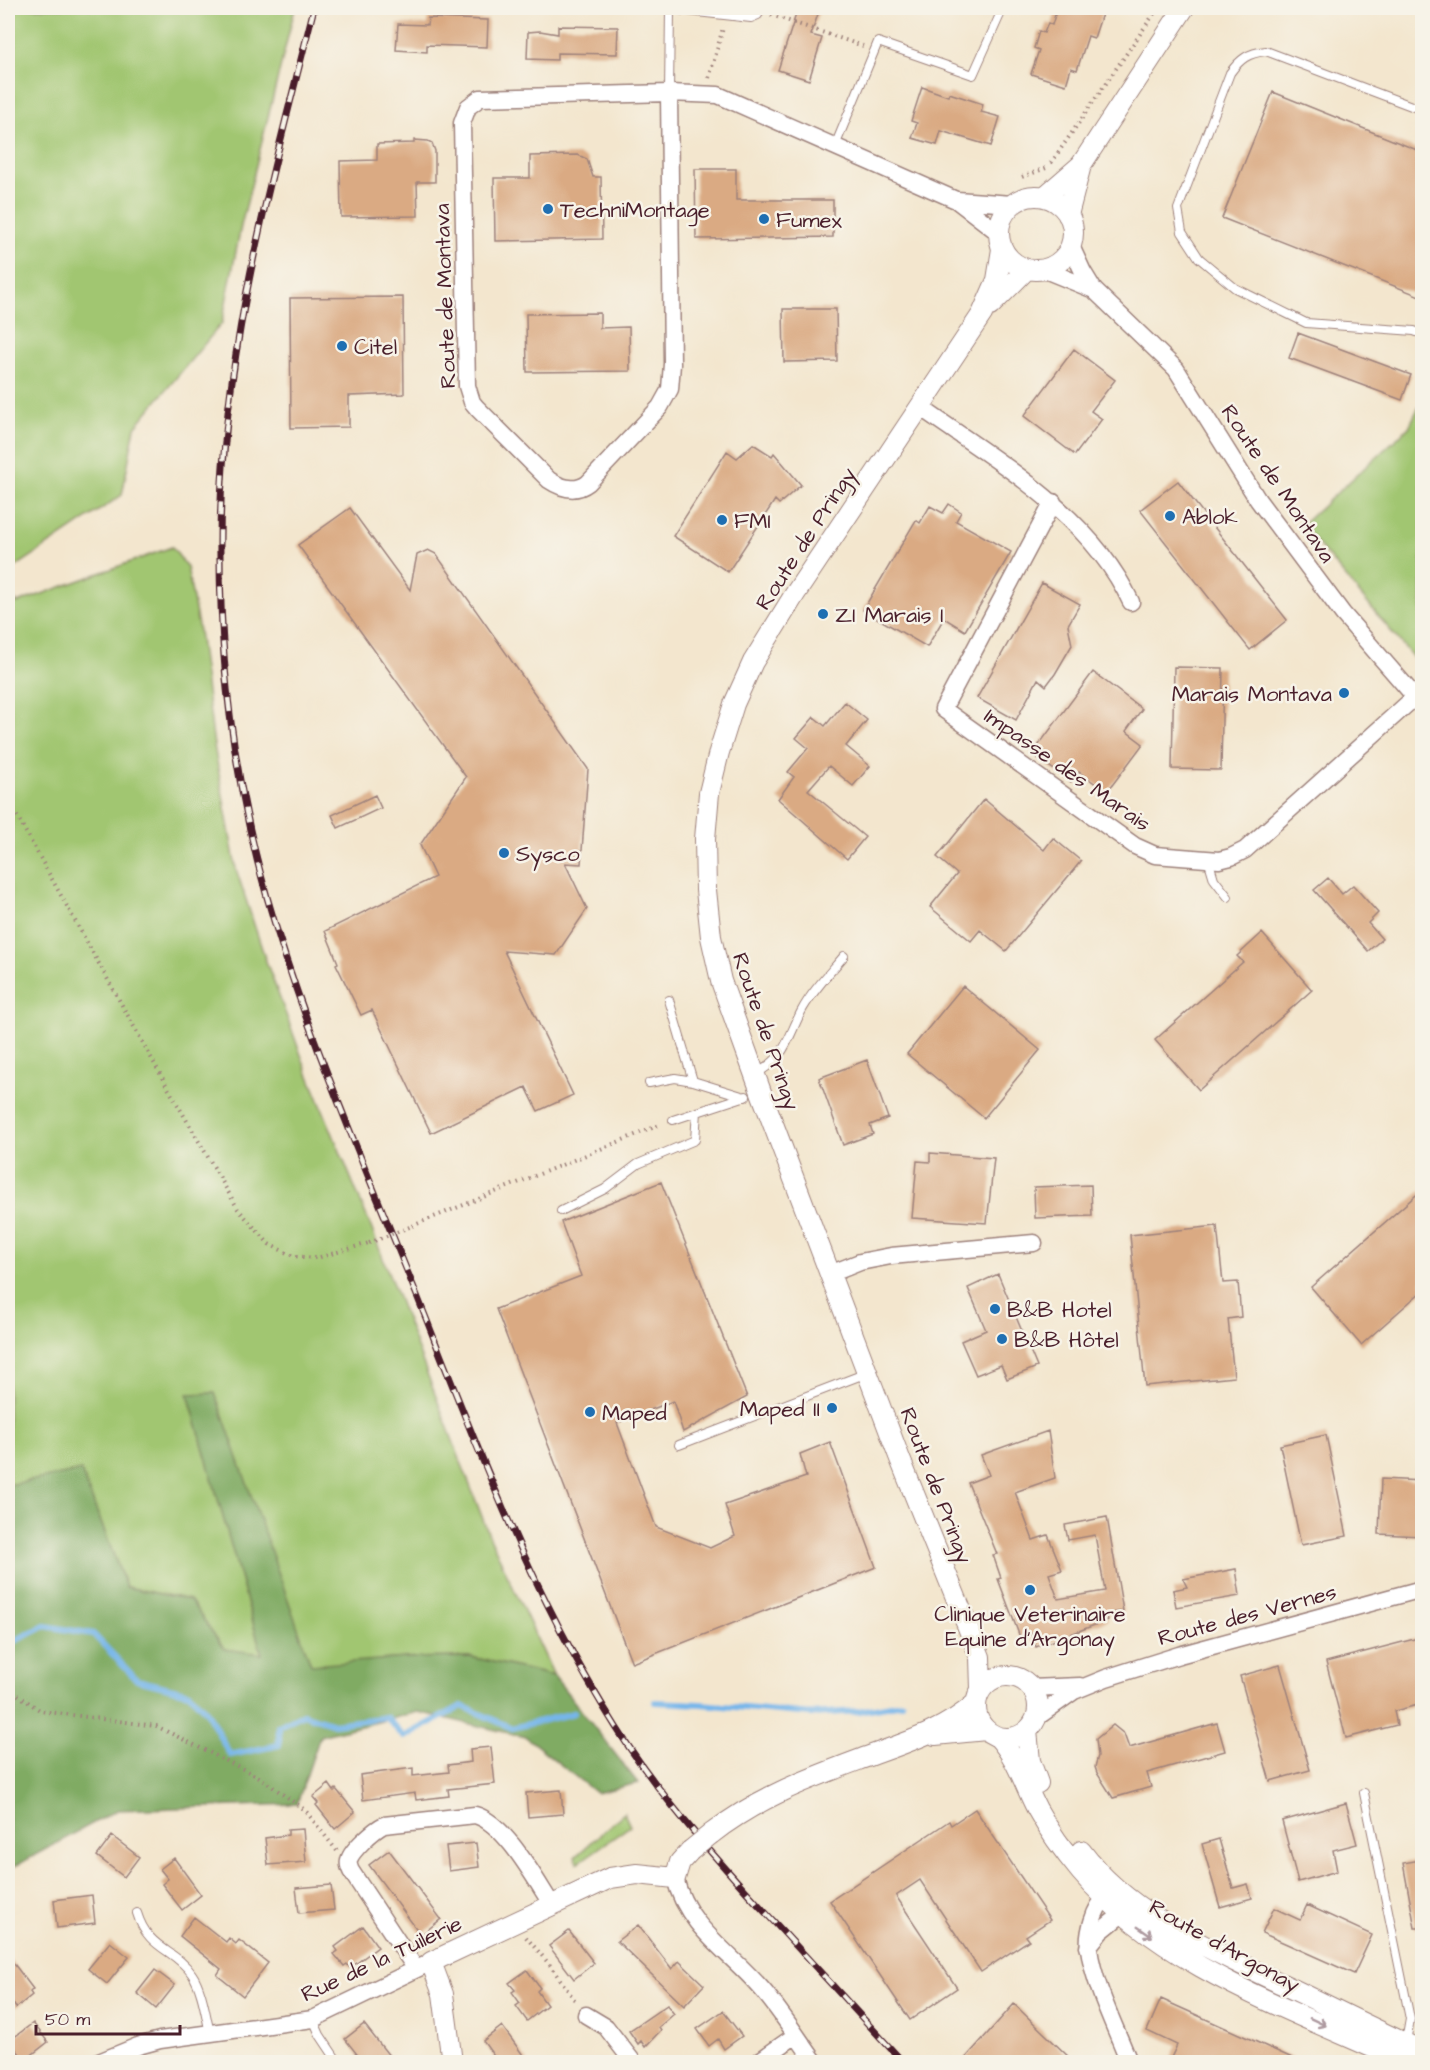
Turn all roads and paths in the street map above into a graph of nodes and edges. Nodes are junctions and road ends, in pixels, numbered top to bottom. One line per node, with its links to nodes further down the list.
1 (648, 8): 5 (lane)
2 (1003, 8): 8 (lane)
3 (1158, 8): 14 (path)
4 (1184, 8): 13 (street)
5 (670, 9): 7 (lane); 9 (lane)
6 (761, 9): 7 (lane); 8 (path)
7 (726, 15): 10 (path)
8 (875, 50): 12 (lane)
9 (669, 93): 9 (street, Route de Montava); 10 (street, Route de Montava)
10 (705, 93): 12 (street, Route de Montava)
11 (1422, 110): 24 (lane)
12 (835, 146): 16 (street, Route de Montava)
13 (1081, 165): 15 (street); 18 (street)
14 (1022, 177)
15 (1044, 197): 17 (street); 18 (street)
16 (956, 200): 17 (street, Route de Montava); 19 (street, Route de Montava)
17 (1012, 204): 19 (street)
18 (1068, 215): 20 (street)
19 (1000, 241): 21 (street); 23 (street, Route de Pringy)
20 (1071, 246): 21 (street); 22 (street, Route de Montava)
21 (1036, 269): 22 (street, Route de Montava); 23 (street, Route de Pringy)
22 (1094, 290): 28 (street, Route de Montava)
23 (982, 314): 25 (street, Route de Pringy)
24 (1422, 334)
25 (920, 407): 26 (street); 36 (street, Route de Pringy)
26 (1053, 502): 27 (street); 30 (street, Impasse des Marais)
27 (1131, 602)
28 (1419, 701): 30 (street, Impasse des Marais)
29 (8, 800): 38 (path, bridge)
30 (1208, 859): 31 (lane)
31 (1228, 897)
32 (844, 956): 36 (lane)
33 (669, 1000): 34 (lane)
34 (693, 1081): 35 (lane); 36 (lane)
35 (649, 1083)
36 (754, 1088): 37 (lane); 41 (street, Route de Pringy)
37 (697, 1112): 38 (lane); 39 (lane)
38 (674, 1120)
39 (561, 1211)
40 (1034, 1243): 41 (street)
41 (830, 1274): 42 (street, Route de Pringy)
42 (868, 1373): 43 (lane); 45 (street, Route de Pringy)
43 (679, 1445)
44 (1422, 1589): 47 (street, Route des Vernes)
45 (980, 1657): 46 (street); 50 (street, Route de Pringy)
46 (1009, 1676): 49 (street); 50 (street)
47 (1084, 1686): 49 (street, Route des Vernes); 51 (street, Route des Vernes)
48 (8, 1688): 55 (path)
49 (1031, 1688): 51 (street, Route d'Argonay)
50 (979, 1696): 52 (street, Route d'Argonay); 53 (street)
51 (1031, 1724): 52 (street); 57 (street, Route d'Argonay)
52 (992, 1733): 53 (street); 57 (street, Route d'Argonay)
53 (920, 1737): 56 (street, bridge)
54 (1364, 1793): 68 (lane)
55 (351, 1855): 58 (street); 63 (street)
56 (675, 1878): 58 (street, Rue de la Tuilerie); 67 (street)
57 (1114, 1896): 60 (street, Route d'Argonay); 62 (street); 68 (street, Route d'Argonay)
58 (552, 1905): 61 (street, Rue de la Tuilerie)
59 (137, 1913): 66 (lane)
60 (1122, 1914): 62 (street); 68 (street, Route d'Argonay, one-way to 68)
61 (514, 1923): 63 (street, Rue de la Tuilerie); 64 (path)
62 (1088, 1947): 75 (street)
63 (424, 1965): 65 (street, Rue de la Tuilerie); 71 (street)
64 (586, 2015): 72 (street)
65 (313, 2019): 66 (street, Rue de la Tuilerie); 70 (lane)
66 (210, 2033): 69 (street, Rue de la Tuilerie)
67 (796, 2035): 73 (street); 74 (street)
68 (1408, 2054)
69 (99, 2062)
70 (338, 2062)
71 (452, 2062)
72 (633, 2062)
73 (758, 2062)
74 (815, 2062)
75 (1129, 2062)

